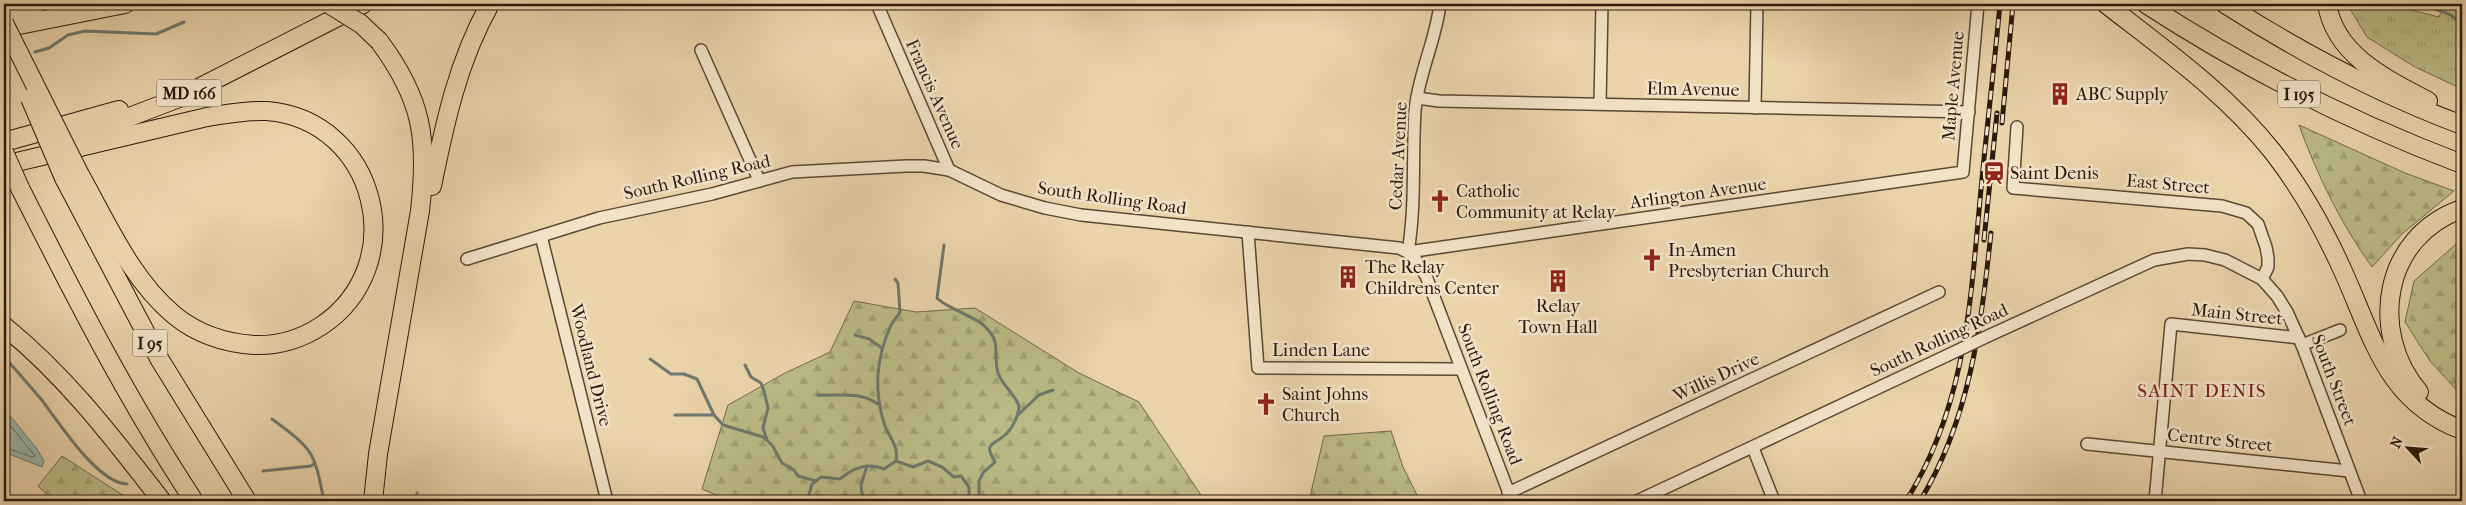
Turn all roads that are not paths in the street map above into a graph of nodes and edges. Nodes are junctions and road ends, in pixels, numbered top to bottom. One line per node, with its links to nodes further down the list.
1 (36, 4): 15 (highway)
2 (125, 4): 17 (highway)
3 (329, 4): 44 (highway, bridge)
4 (363, 4): 27 (highway); 29 (highway, MD 166)
5 (490, 4): 44 (highway)
6 (877, 4): 32 (street, Francis Avenue)
7 (1440, 4): 20 (street, Cedar Avenue)
8 (1602, 4): 21 (street)
9 (1757, 4): 22 (street)
10 (1978, 4): 23 (street, Maple Avenue)
11 (2106, 4): 50 (highway)
12 (2146, 4): 30 (highway, I 195)
13 (2225, 4): 25 (highway, I 195)
14 (2327, 4): 24 (highway)
15 (4, 12)
16 (4, 23): 34 (highway, bridge)
17 (4, 28)
18 (4, 35): 34 (highway, I 95, bridge)
19 (701, 50): 35 (street)
20 (1417, 98): 21 (street, Elm Avenue); 40 (street, Cedar Avenue)
21 (1600, 104): 22 (street, Elm Avenue)
22 (1754, 108): 23 (street, Elm Avenue)
23 (1969, 112): 33 (street, Maple Avenue)
24 (2462, 117)
25 (2462, 125)
26 (2017, 127): 42 (street, East Street)
27 (4, 142)
28 (4, 152): 36 (highway, I 95, bridge)
29 (4, 157): 36 (highway, bridge)
30 (2462, 164)
31 (4, 165): 34 (highway)
32 (949, 170): 35 (street, South Rolling Road); 38 (street, South Rolling Road)
33 (1963, 172): 40 (street, Arlington Avenue)
34 (72, 177): 59 (highway, I 95)
35 (759, 180): 39 (street, South Rolling Road)
36 (20, 188): 58 (highway, I 95)
37 (2462, 209): 49 (highway)
38 (1248, 232): 40 (street, South Rolling Road); 48 (street, Linden Lane)
39 (541, 236): 41 (street, South Rolling Road); 61 (street, Woodland Drive)
40 (1408, 252): 48 (street, South Rolling Road)
41 (467, 259)
42 (2262, 278): 47 (street, South Street); 52 (street, South Rolling Road, bridge)
43 (1939, 292): 55 (street, Willis Drive)
44 (403, 313): 60 (highway)
45 (4, 326): 57 (highway)
46 (2340, 330): 47 (street, Main Street)
47 (2301, 342): 53 (street, Main Street); 54 (street, South Street)
48 (1461, 368): 55 (street, South Rolling Road)
49 (2462, 417)
50 (2462, 430)
51 (2087, 444): 53 (street, Centre Street)
52 (1753, 448): 56 (street, South Rolling Road); 62 (street)
53 (2160, 451): 54 (street, Centre Street); 63 (street)
54 (2349, 472): 64 (street, South Street)
55 (1510, 497)
56 (1644, 500)
57 (162, 501)
58 (194, 501)
59 (247, 501)
60 (373, 501)
61 (607, 501)
62 (1774, 501)
63 (2155, 501)
64 (2361, 501)

